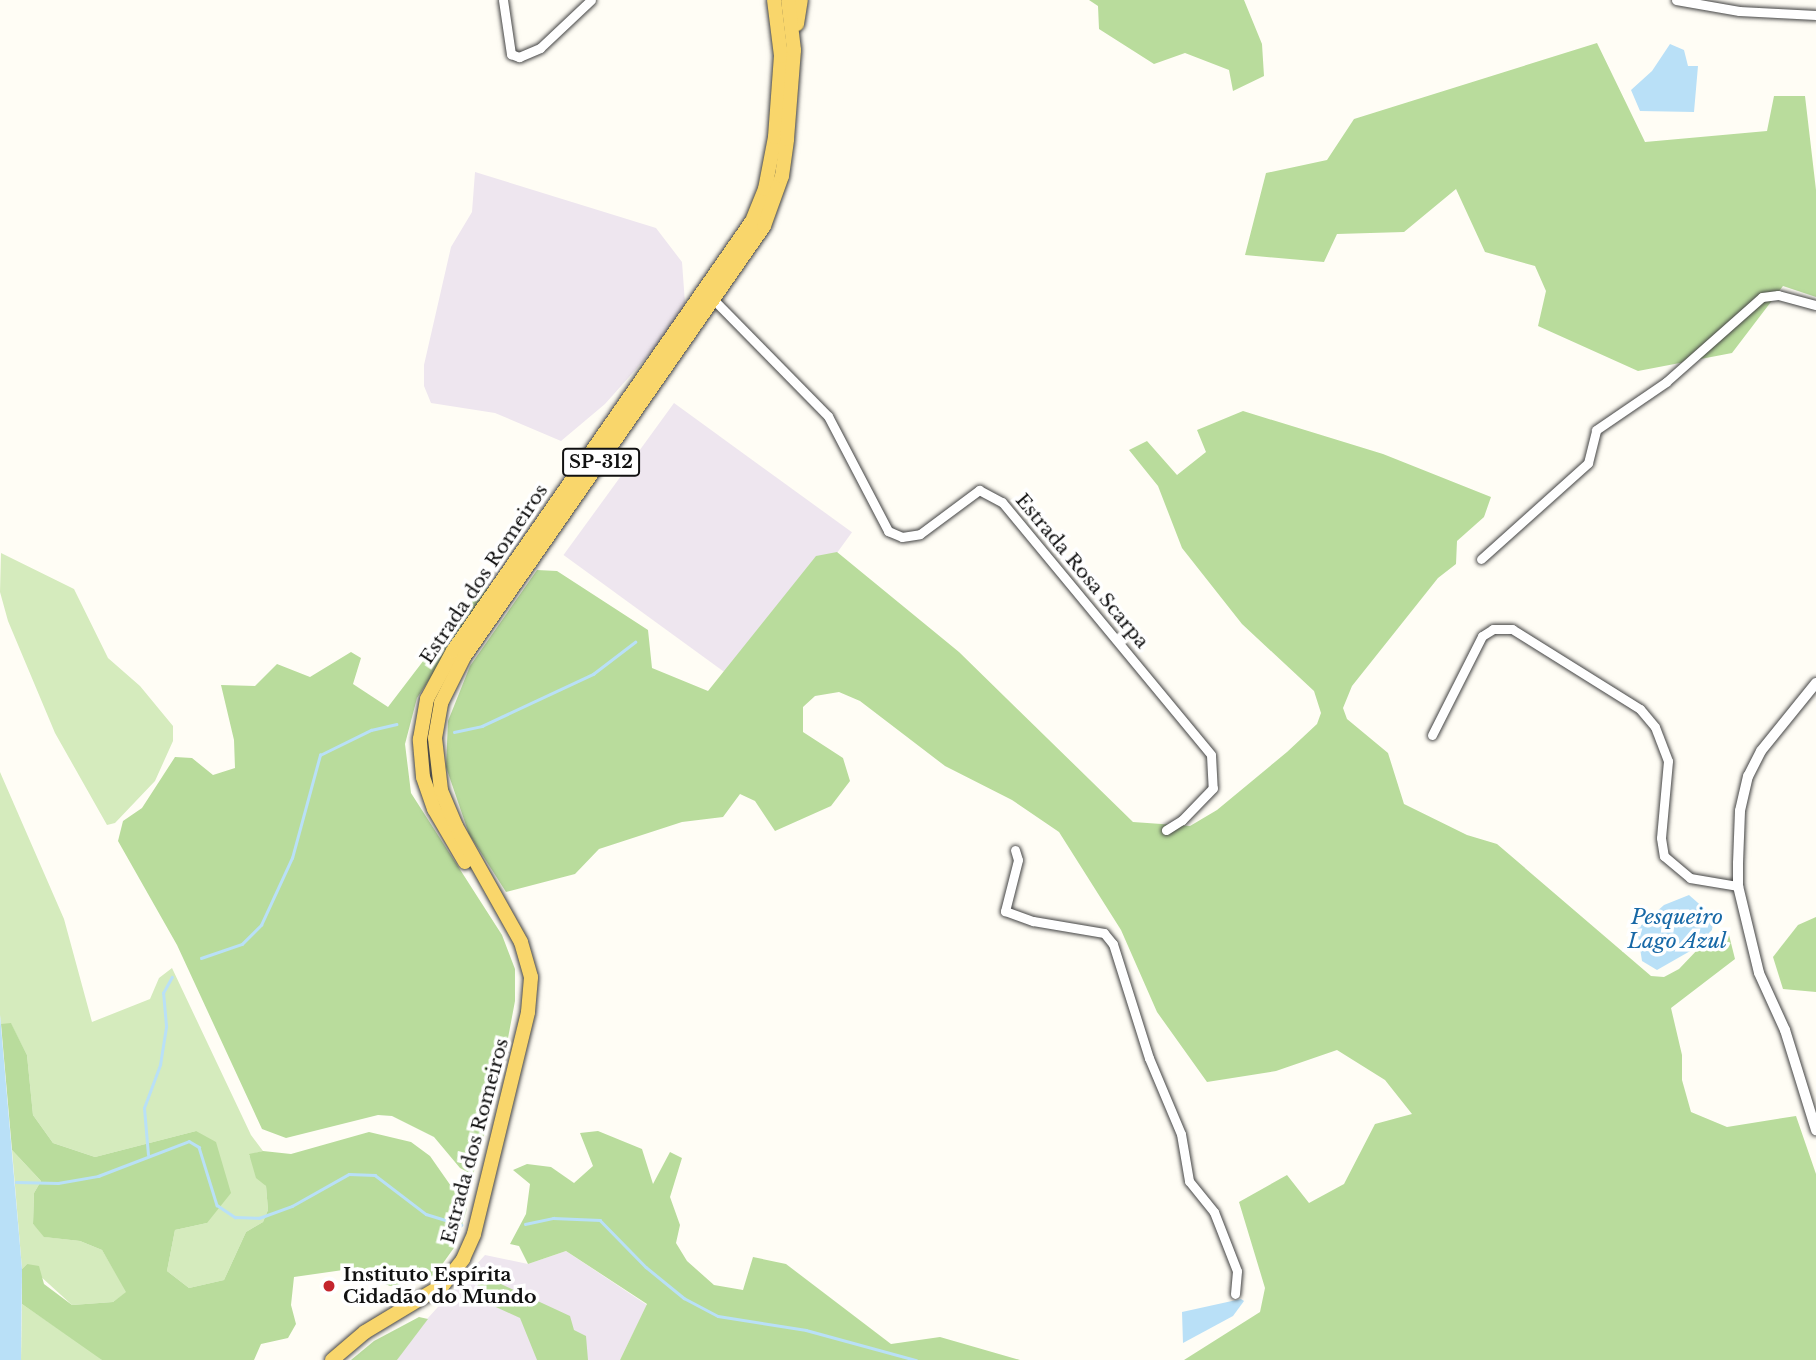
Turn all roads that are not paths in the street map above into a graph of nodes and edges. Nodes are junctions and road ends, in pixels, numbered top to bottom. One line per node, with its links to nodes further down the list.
1 (503, 0): 2 (street)
2 (591, 0)
3 (774, 0): 17 (main road, Estrada dos Romeiros / SP-312)
4 (788, 0): 8 (main road, Estrada dos Romeiros / SP-312)
5 (801, 0): 8 (main road)
6 (1676, 0): 7 (street)
7 (1816, 15)
8 (794, 50): 9 (main road, Estrada dos Romeiros / SP-312)
9 (715, 301): 14 (street, Estrada Rosa Scarpa); 17 (main road, Estrada dos Romeiros / SP-312)
10 (1816, 305): 11 (street)
11 (1481, 559)
12 (1816, 683): 16 (street)
13 (1432, 734): 16 (street)
14 (1166, 830)
15 (1015, 850): 19 (street)
16 (1738, 886): 18 (street)
17 (505, 913): 20 (main road, Estrada dos Romeiros / SP-312)
18 (1816, 1130)
19 (1235, 1294)
20 (332, 1360)

